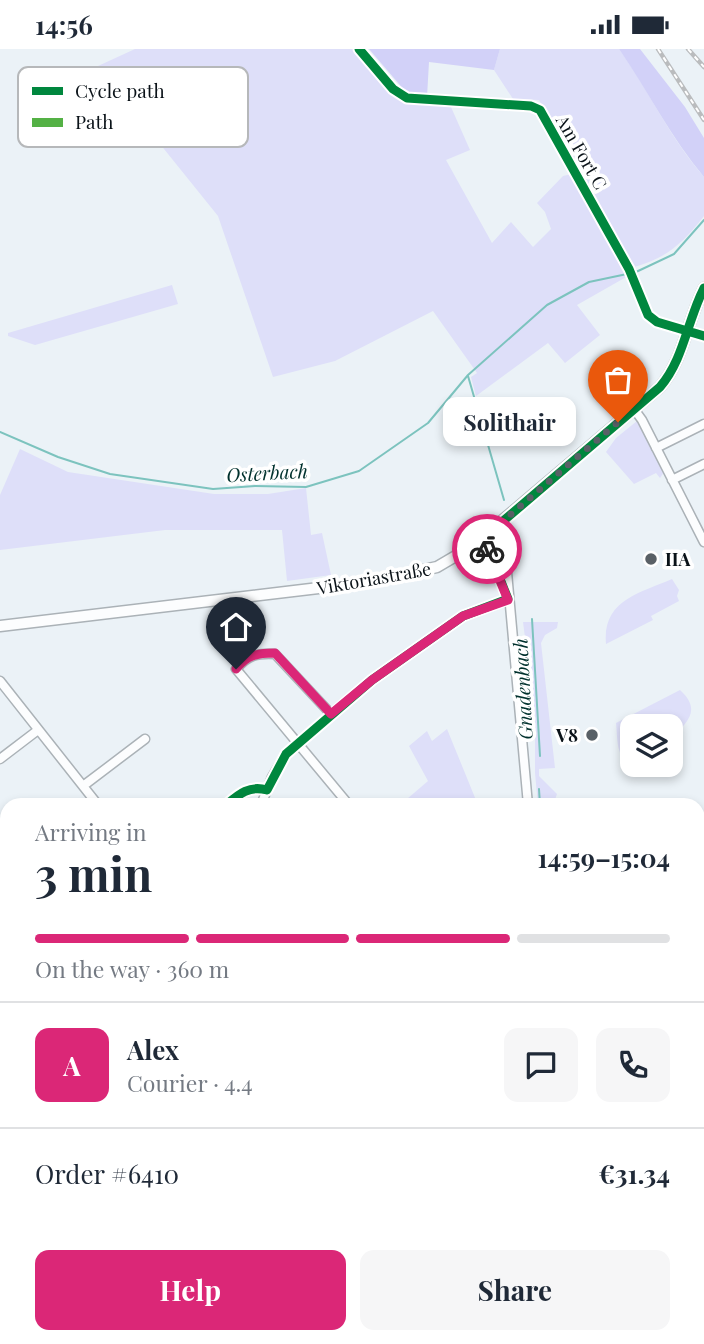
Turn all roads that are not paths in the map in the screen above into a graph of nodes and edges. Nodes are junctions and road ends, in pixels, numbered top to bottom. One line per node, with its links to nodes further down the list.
1 (359, 49): 3 (street, Am Fort C)
2 (704, 288): 3 (main road, Viktoriastraße)
3 (687, 331): 4 (street, Am Fort C); 5 (main road, Viktoriastraße)
4 (704, 336)
5 (634, 409): 7 (street); 10 (main road, Viktoriastraße)
6 (704, 423): 7 (street)
7 (656, 448): 9 (street)
8 (704, 464): 9 (street)
9 (672, 480): 12 (street)
10 (495, 527): 11 (main road, Viktoriastraße); 13 (street)
11 (481, 540): 13 (street); 14 (main road, Viktoriastraße)
12 (704, 542)
13 (508, 600): 16 (street); 27 (street)
14 (0, 626)
15 (0, 681): 17 (street)
16 (331, 714): 19 (street); 19 (street)
17 (38, 730): 20 (street); 21 (street)
18 (145, 739): 21 (street)
19 (298, 743): 22 (street); 26 (street)
20 (0, 759)
21 (83, 786): 23 (street)
22 (267, 790): 24 (street); 25 (street)
23 (92, 798)
24 (234, 798)
25 (264, 798)
26 (343, 798)
27 (527, 798)

